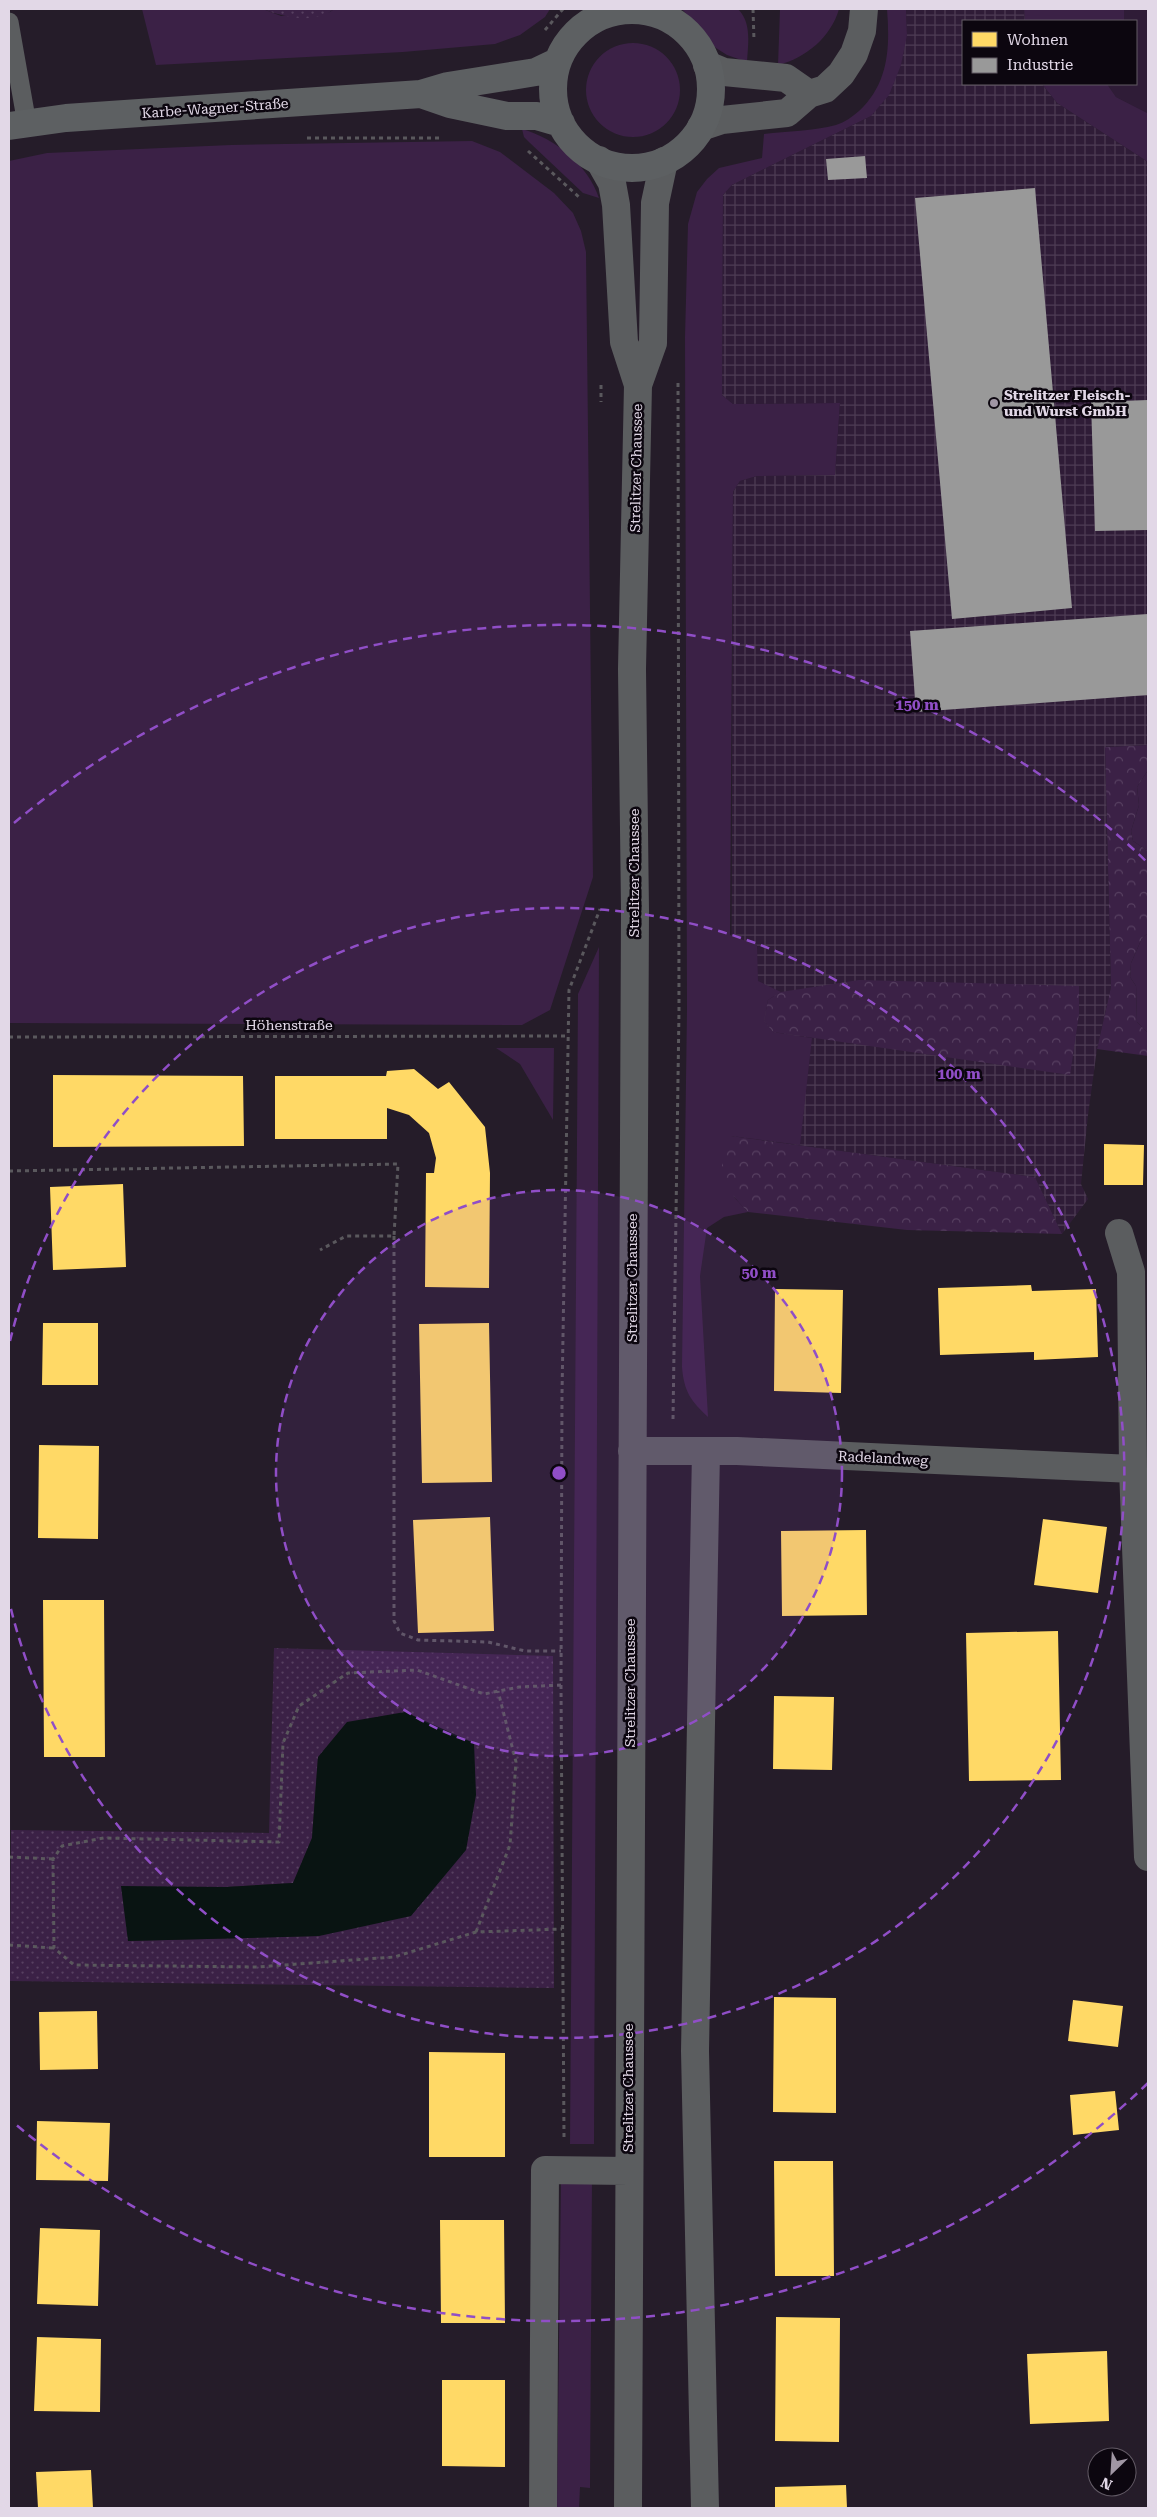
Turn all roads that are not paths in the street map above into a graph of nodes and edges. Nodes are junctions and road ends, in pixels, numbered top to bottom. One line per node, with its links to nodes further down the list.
1 (864, 9): 8 (street)
2 (609, 11): 3 (street, Strelitzer Chaussee); 5 (street, Strelitzer Chaussee)
3 (663, 13): 6 (street, Strelitzer Chaussee)
4 (9, 22): 10 (lane)
5 (557, 62): 7 (street, Karbe-Wagner-Straße); 9 (street, Strelitzer Chaussee)
6 (707, 65): 8 (street); 11 (street, Strelitzer Chaussee)
7 (422, 94): 9 (street, Karbe-Wagner-Straße); 10 (street, Karbe-Wagner-Straße)
8 (809, 94): 11 (street)
9 (560, 123): 12 (street, Strelitzer Chaussee)
10 (18, 125)
11 (701, 127): 13 (street, Strelitzer Chaussee)
12 (599, 160): 13 (street, Strelitzer Chaussee); 14 (street, Strelitzer Chaussee)
13 (664, 161): 14 (street, Strelitzer Chaussee)
14 (638, 385): 16 (street, Strelitzer Chaussee)
15 (1119, 1233): 18 (street)
16 (632, 1451): 17 (street, Radelandweg); 21 (street, Strelitzer Chaussee)
17 (706, 1451): 18 (street, Radelandweg); 24 (street)
18 (1133, 1469): 19 (street)
19 (1144, 1643): 20 (street)
20 (1148, 1857)
21 (628, 2171): 22 (street, Strelitzer Chaussee); 23 (street, Strelitzer Chaussee)
22 (543, 2508)
23 (628, 2508)
24 (705, 2508)

